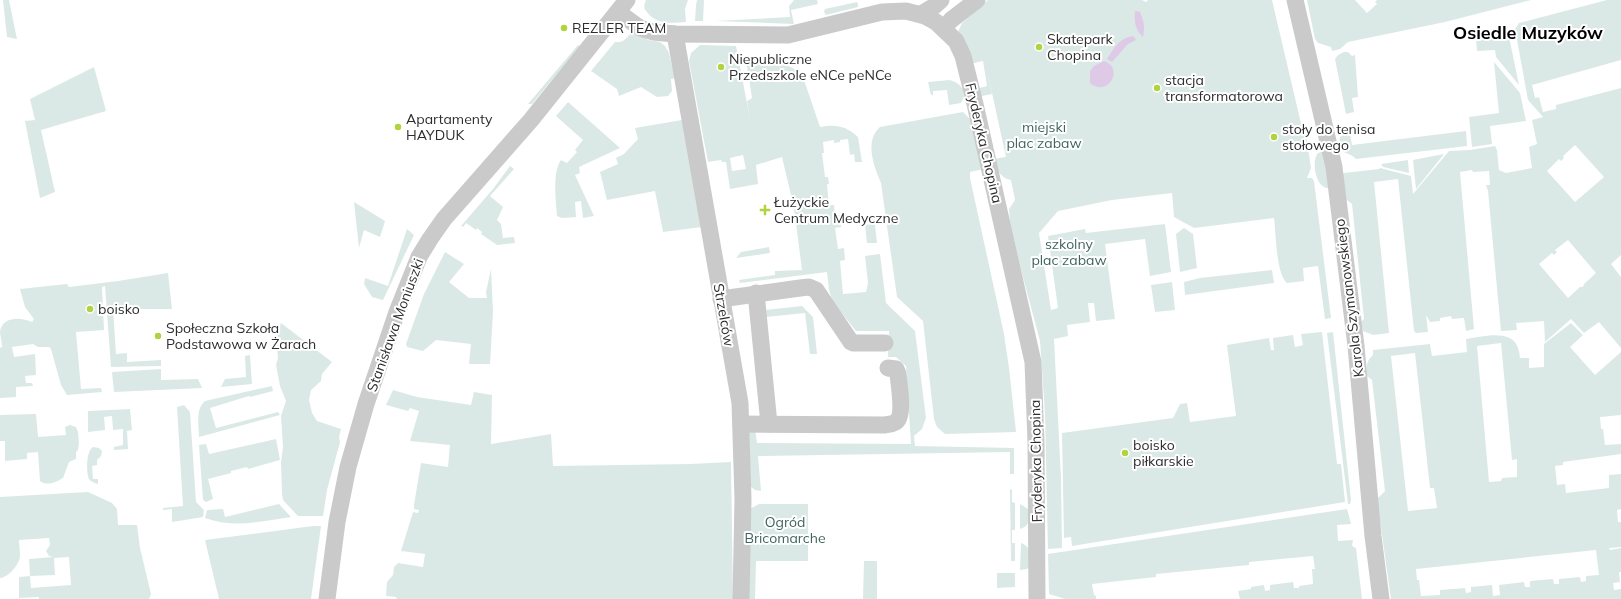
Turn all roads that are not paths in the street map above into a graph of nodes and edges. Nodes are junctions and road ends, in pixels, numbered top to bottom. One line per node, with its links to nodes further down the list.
1 (940, 0): 6 (street)
2 (950, 0): 7 (street)
3 (977, 0): 7 (street)
4 (1295, 0): 18 (street, Karola Szymanowskiego)
5 (622, 6): 8 (street, Fryderyka Chopina); 15 (street, Stanisława Moniuszki)
6 (921, 14): 7 (street, Fryderyka Chopina); 8 (street, Fryderyka Chopina)
7 (950, 23): 17 (street, Fryderyka Chopina)
8 (675, 34): 10 (street, Strzelców)
9 (756, 293): 10 (street); 11 (street); 14 (street)
10 (721, 299): 13 (street, Strzelców)
11 (886, 343)
12 (888, 368): 14 (street)
13 (741, 424): 14 (street); 16 (street, Strzelców)
14 (769, 424)
15 (327, 599)
16 (741, 599)
17 (1036, 599)
18 (1381, 599)

